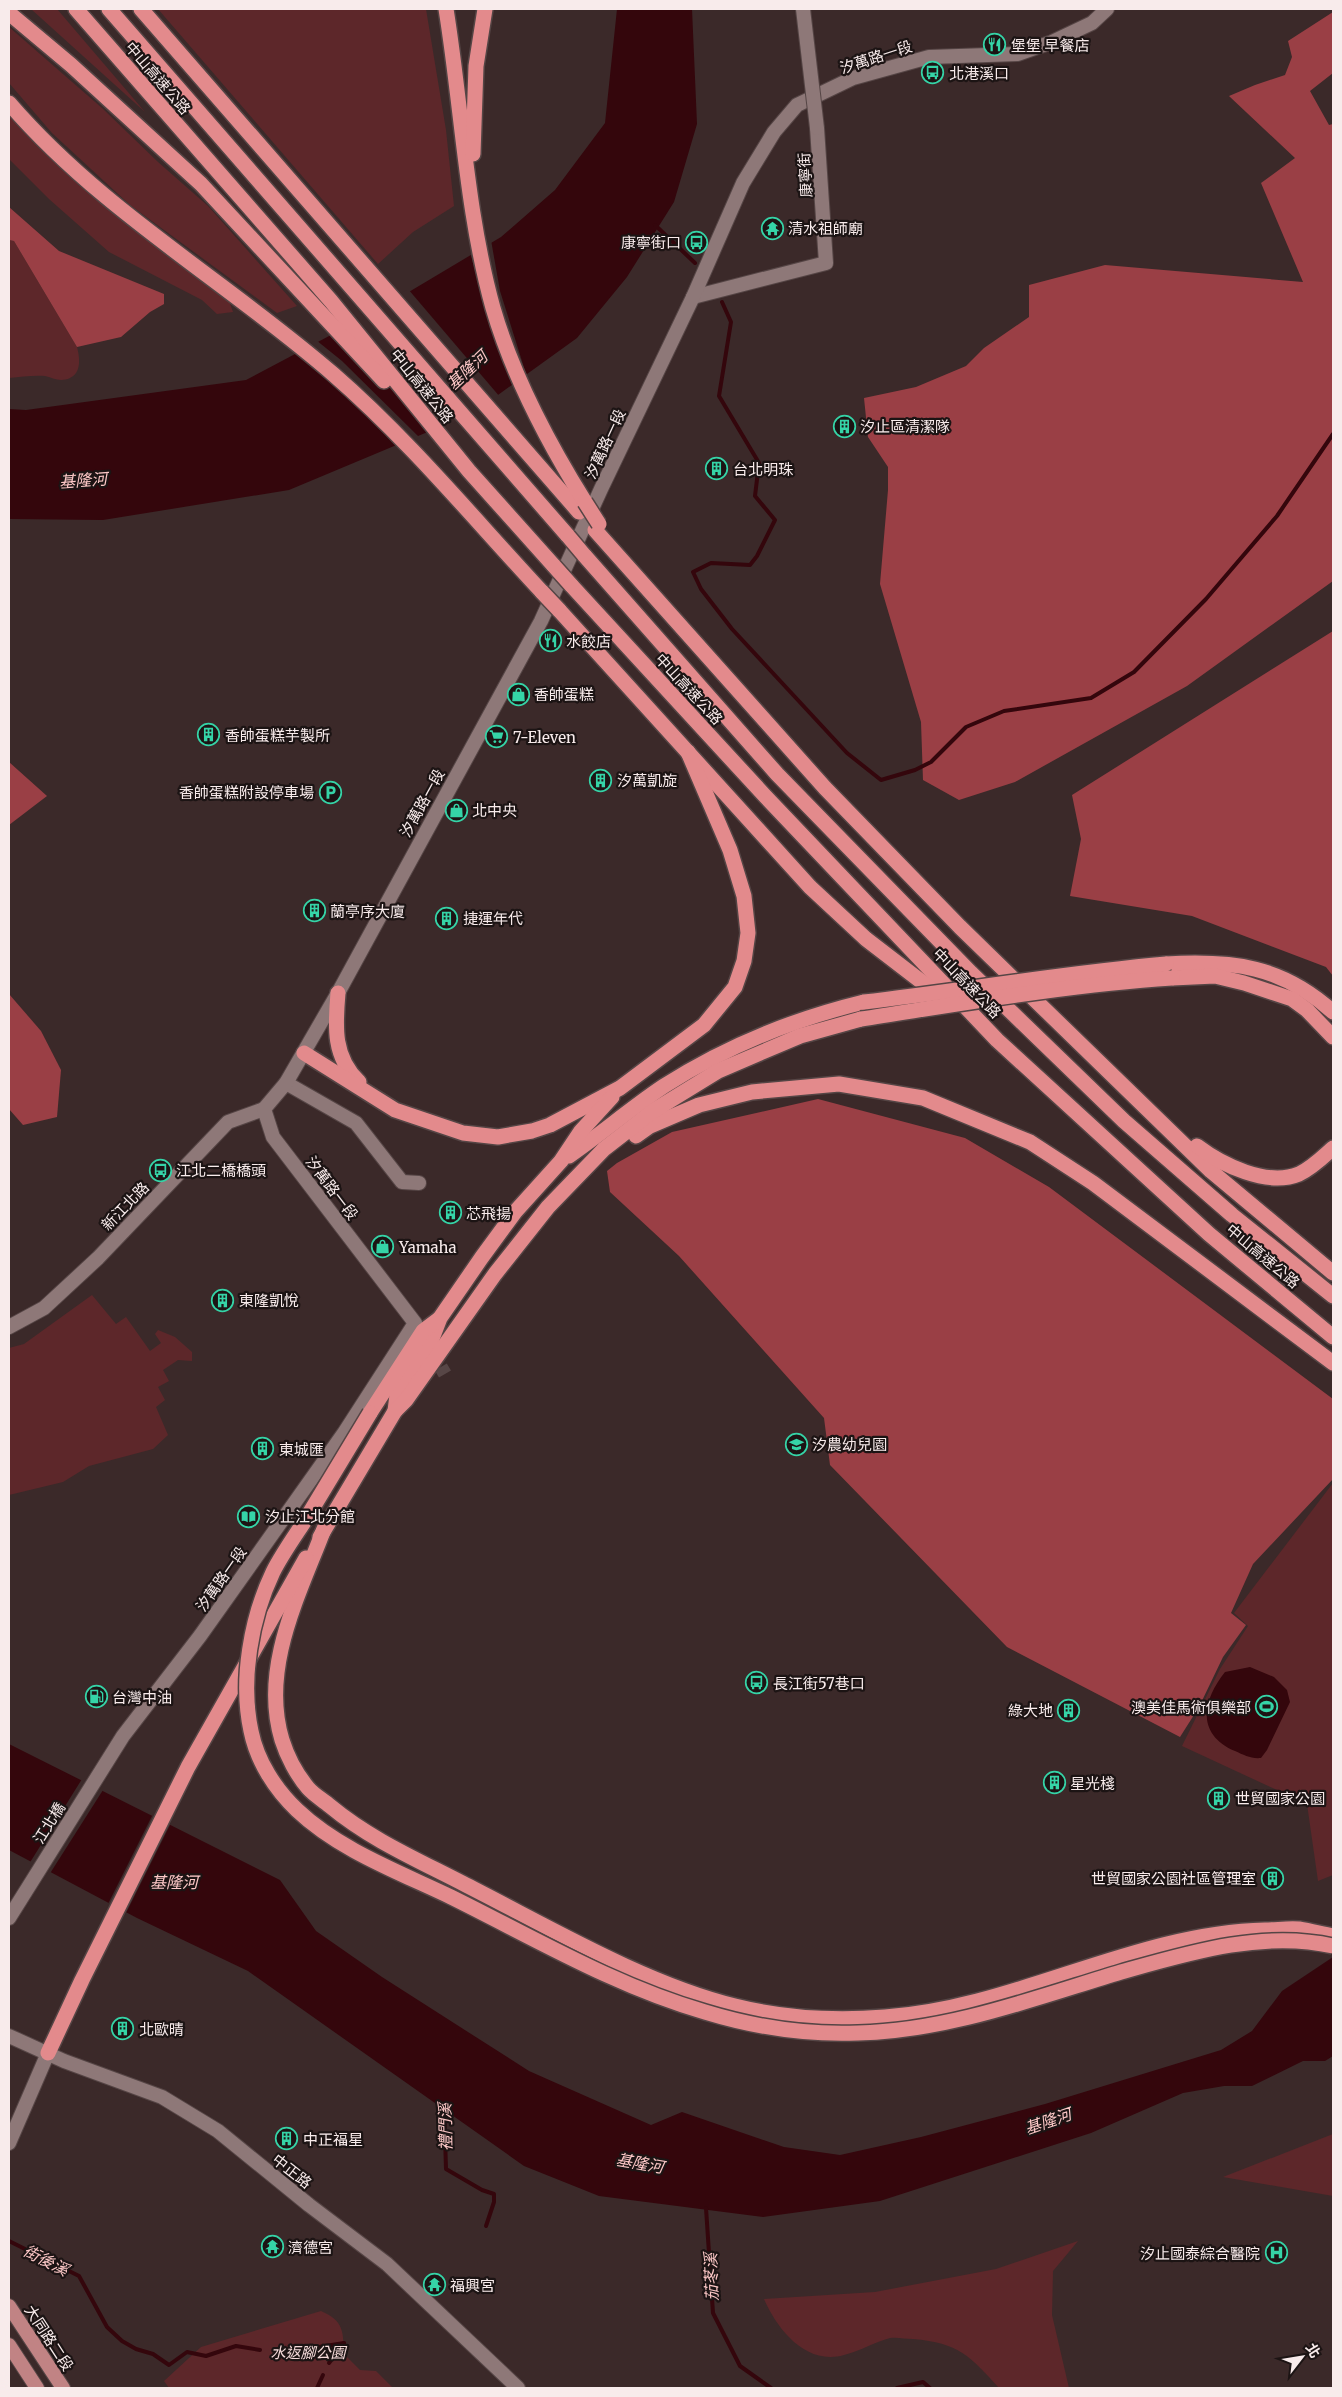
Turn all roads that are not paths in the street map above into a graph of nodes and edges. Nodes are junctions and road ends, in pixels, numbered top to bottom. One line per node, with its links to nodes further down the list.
1 (76, 9): 12 (highway, 中山高速公路)
2 (109, 9): 30 (highway, 中山高速公路, bridge)
3 (141, 9): 13 (highway)
4 (446, 9): 10 (highway)
5 (485, 9): 10 (highway)
6 (803, 9): 11 (street, 康寧街, bridge)
7 (1107, 9): 11 (street, 汐萬路一段)
8 (9, 12): 12 (highway)
9 (9, 103): 14 (highway, bridge)
10 (472, 200): 13 (highway)
11 (692, 298): 15 (street, 汐萬路一段)
12 (469, 471): 18 (highway, 中山高速公路, bridge)
13 (582, 507): 24 (highway, bridge)
14 (688, 752): 18 (highway); 21 (highway)
15 (338, 993): 19 (street, 汐萬路一段); 22 (highway)
16 (1333, 1012): 26 (highway, bridge)
17 (1333, 1037): 27 (highway, bridge)
18 (997, 1040): 33 (highway, 中山高速公路)
19 (304, 1053): 20 (street, 汐萬路一段); 22 (highway)
20 (286, 1083): 23 (street, 汐萬路一段); 28 (street)
21 (620, 1088): 22 (highway); 26 (highway)
22 (375, 1096)
23 (264, 1109): 32 (street, 新江北路); 37 (street, 汐萬路一段)
24 (1153, 1115): 25 (highway); 29 (highway)
25 (1333, 1148)
26 (561, 1161): 31 (highway)
27 (581, 1174): 34 (highway); 35 (highway)
28 (419, 1183)
29 (1333, 1273)
30 (1333, 1296)
31 (440, 1318): 35 (highway); 40 (highway, bridge)
32 (9, 1326)
33 (1333, 1337)
34 (1333, 1363)
35 (396, 1412): 36 (highway)
36 (324, 1529): 39 (highway); 42 (highway)
37 (117, 1746): 38 (street, 江北橋)
38 (9, 1918)
39 (1333, 1936)
40 (1333, 1946)
41 (9, 2036): 42 (street, 中正路)
42 (48, 2054): 43 (street); 48 (street, 中正路)
43 (9, 2143)
44 (9, 2306): 47 (main road, 大同路二段)
45 (9, 2345): 46 (main road)
46 (37, 2388)
47 (63, 2388)
48 (518, 2388)

